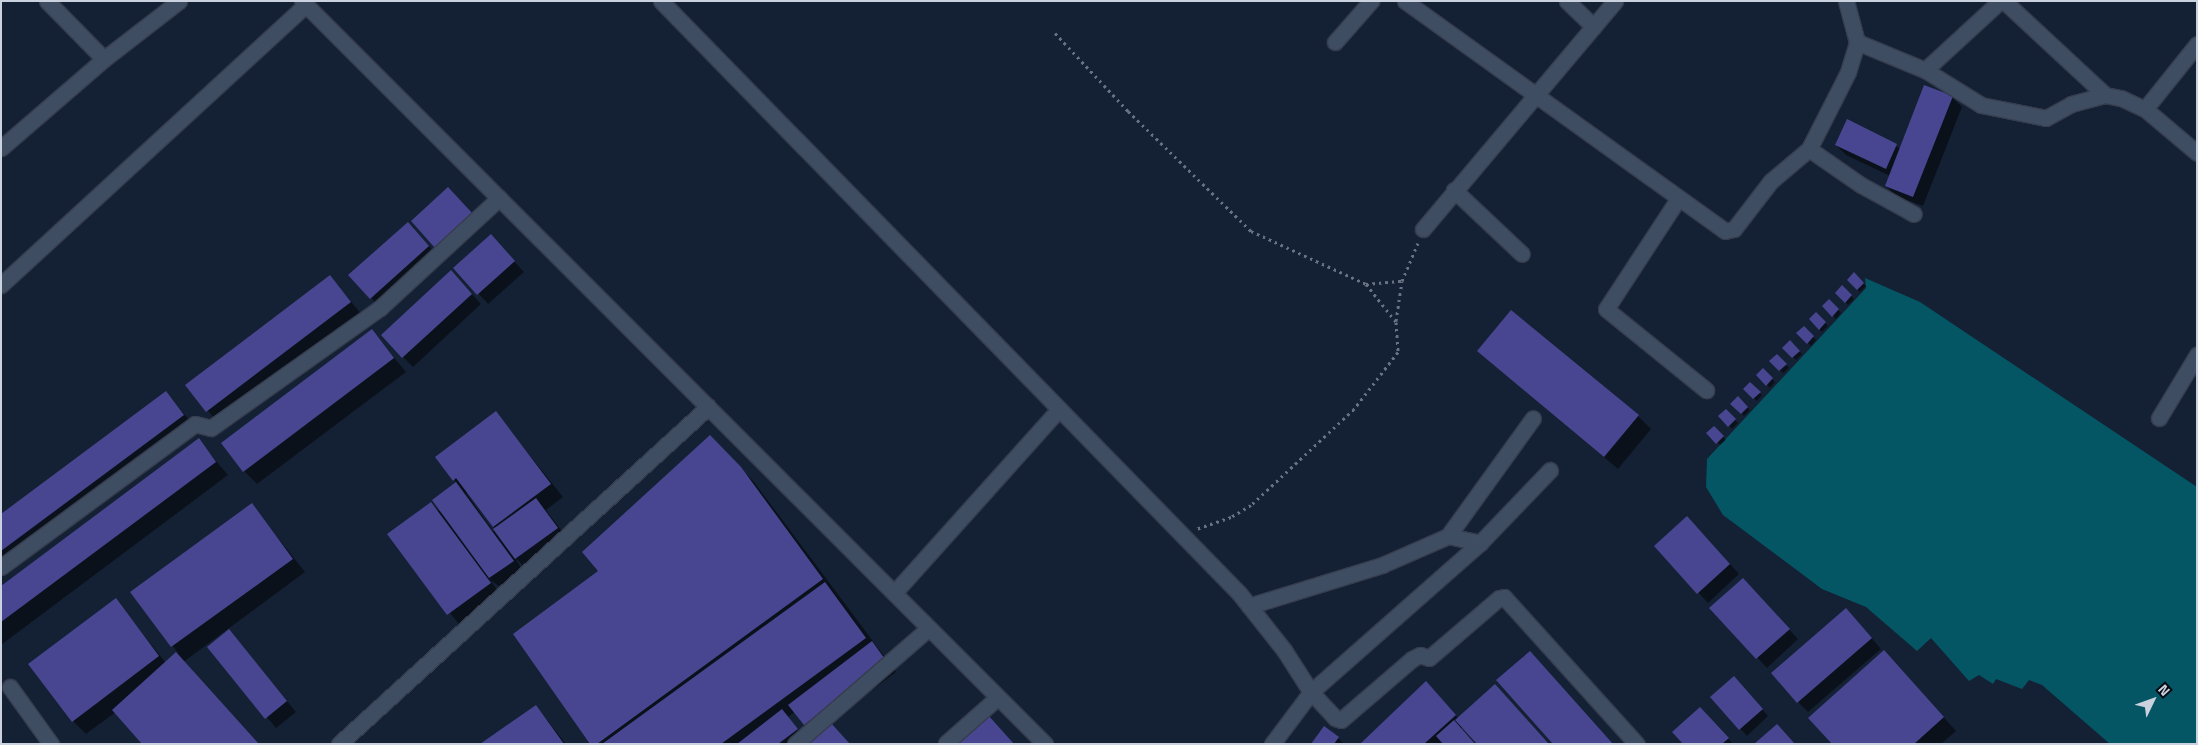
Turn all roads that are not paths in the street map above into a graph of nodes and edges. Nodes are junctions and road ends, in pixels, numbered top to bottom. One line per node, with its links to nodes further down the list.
1 (47, 1): 16 (street)
2 (179, 1): 16 (street)
3 (661, 1): 34 (street)
4 (1371, 1): 13 (street)
5 (1405, 1): 18 (street)
6 (1567, 1): 12 (street)
7 (1615, 1): 12 (street)
8 (1846, 1): 14 (street)
9 (2000, 1): 17 (street)
10 (2004, 1): 19 (street)
11 (304, 3): 25 (street); 30 (street)
12 (1594, 26): 18 (street)
13 (1335, 42)
14 (1857, 42): 17 (street); 22 (street)
15 (2197, 44): 20 (street)
16 (104, 59): 21 (street)
17 (1925, 70): 19 (street)
18 (1535, 95): 24 (street); 26 (street)
19 (2105, 95): 20 (street)
20 (2145, 109): 23 (street)
21 (1, 148)
22 (1809, 150): 26 (street); 27 (street)
23 (2197, 153)
24 (1454, 190): 28 (street); 29 (street)
25 (499, 198): 33 (street); 40 (street)
26 (1678, 199): 32 (street)
27 (1914, 214)
28 (1421, 234)
29 (1522, 254)
30 (1, 286)
31 (2197, 355): 36 (street)
32 (1706, 390)
33 (708, 407): 41 (street); 49 (street)
34 (1058, 410): 41 (street); 42 (street)
35 (1533, 418): 38 (street)
36 (2159, 418)
37 (1550, 470): 39 (street)
38 (1448, 536): 39 (street); 42 (street)
39 (1480, 543): 45 (street)
40 (1, 568)
41 (894, 593): 43 (street)
42 (1248, 606): 45 (street)
43 (929, 628): 46 (street); 50 (street)
44 (10, 686): 48 (street)
45 (1311, 692): 52 (street); 53 (street)
46 (998, 697): 47 (street); 51 (street)
47 (946, 743)
48 (51, 744)
49 (339, 744)
50 (795, 744)
51 (1045, 744)
52 (1272, 744)
53 (1637, 744)

